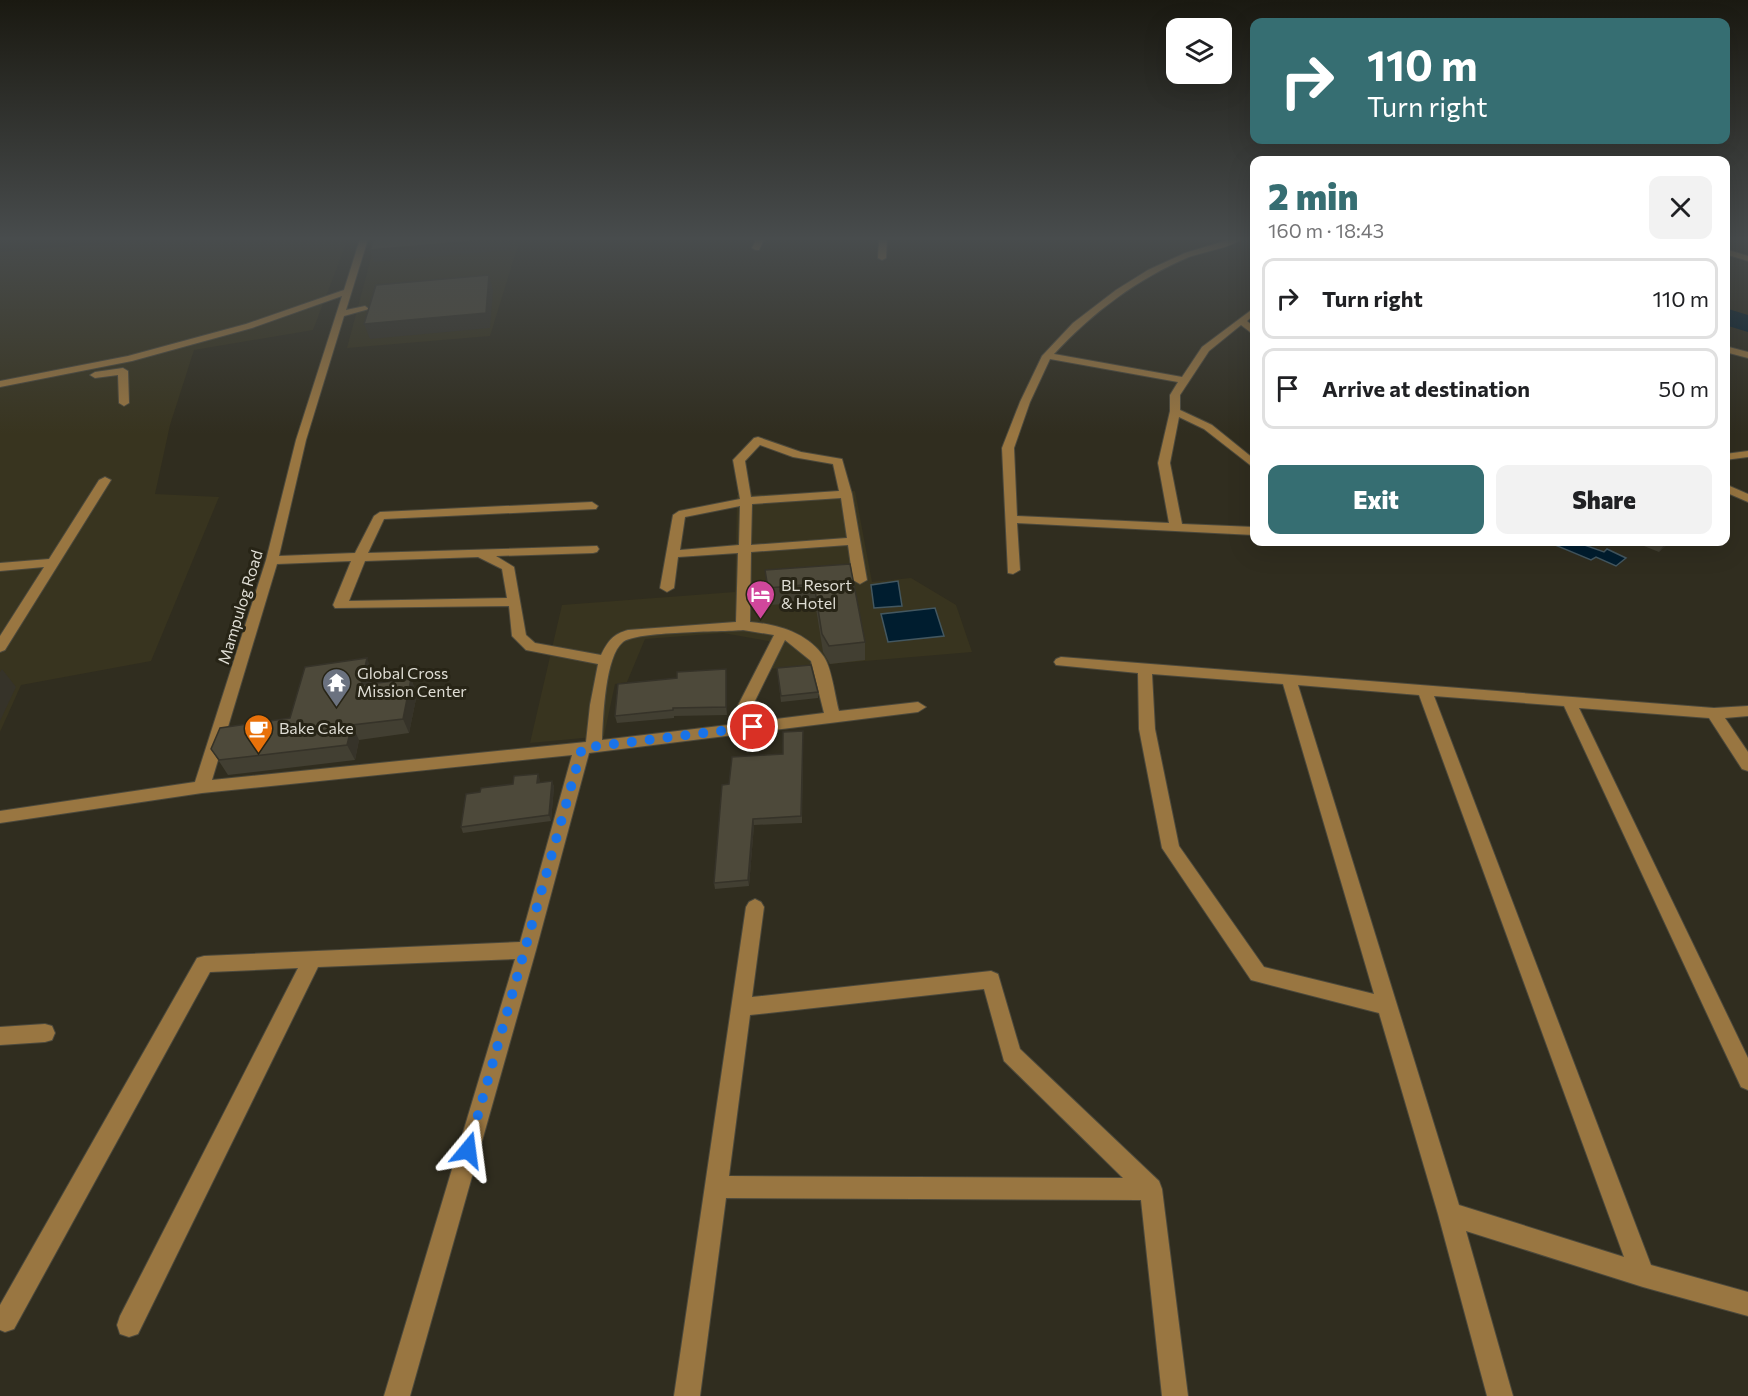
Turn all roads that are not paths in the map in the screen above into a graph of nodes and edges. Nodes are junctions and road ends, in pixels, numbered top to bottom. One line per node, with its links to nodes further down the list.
1 (311, 304): 12 (street)
2 (342, 304): 5 (street, Mampulog Road)
3 (1103, 304): 11 (street)
4 (365, 309): 5 (street)
5 (339, 314): 35 (street, Mampulog Road)
6 (1250, 314): 7 (street)
7 (1241, 320): 8 (street); 13 (street)
8 (1250, 328)
9 (1730, 350): 10 (street)
10 (1748, 355)
11 (1047, 356): 13 (street); 26 (street)
12 (44, 375): 14 (street); 15 (street)
13 (1184, 380): 16 (street)
14 (0, 384)
15 (124, 403)
16 (1175, 411): 19 (street); 27 (street)
17 (1748, 454): 18 (street)
18 (1730, 456)
19 (1250, 462)
20 (105, 480): 36 (street)
21 (1730, 490): 23 (street)
22 (846, 494): 24 (street); 24 (street); 29 (street)
23 (1748, 498)
24 (746, 501): 30 (street); 33 (street)
25 (592, 506): 34 (street)
26 (1012, 519): 27 (street); 38 (street)
27 (1176, 526): 28 (street)
28 (1250, 531)
29 (854, 541): 30 (street); 39 (street)
30 (745, 548): 33 (street); 42 (street)
31 (593, 549): 32 (street)
32 (480, 554): 34 (street); 41 (street)
33 (672, 554): 40 (street)
34 (360, 556): 35 (street); 41 (street)
35 (272, 560): 58 (street, Mampulog Road)
36 (54, 562): 37 (street); 44 (street)
37 (0, 567)
38 (1013, 570)
39 (860, 580)
40 (667, 588)
41 (515, 602): 45 (street)
42 (743, 626): 43 (street); 45 (street)
43 (782, 633): 54 (street); 55 (street)
44 (0, 647)
45 (605, 661): 56 (street)
46 (1061, 662): 47 (street)
47 (1145, 669): 48 (street); 63 (street)
48 (1290, 681): 49 (street); 63 (street)
49 (1425, 691): 50 (street); 71 (street)
50 (1569, 702): 53 (street); 67 (street)
51 (918, 707): 54 (street)
52 (1748, 711): 53 (street)
53 (1714, 713): 57 (street)
54 (833, 717): 55 (street)
55 (734, 729): 56 (street)
56 (588, 747): 58 (street); 61 (street)
57 (1748, 765)
58 (202, 787): 59 (street)
59 (0, 817)
60 (756, 907): 64 (street)
61 (527, 950): 62 (street); 75 (street)
62 (312, 959): 73 (street); 74 (street)
63 (1388, 1006): 70 (street)
64 (743, 1007): 68 (street); 69 (street)
65 (45, 1033): 66 (street)
66 (0, 1036)
67 (1748, 1080)
68 (717, 1187): 69 (street); 76 (street)
69 (1151, 1189): 77 (street)
70 (1450, 1214): 71 (street); 78 (street)
71 (1643, 1275): 72 (street)
72 (1748, 1304)
73 (4, 1320)
74 (129, 1325)
75 (397, 1396)
76 (687, 1396)
77 (1175, 1396)
78 (1500, 1396)

